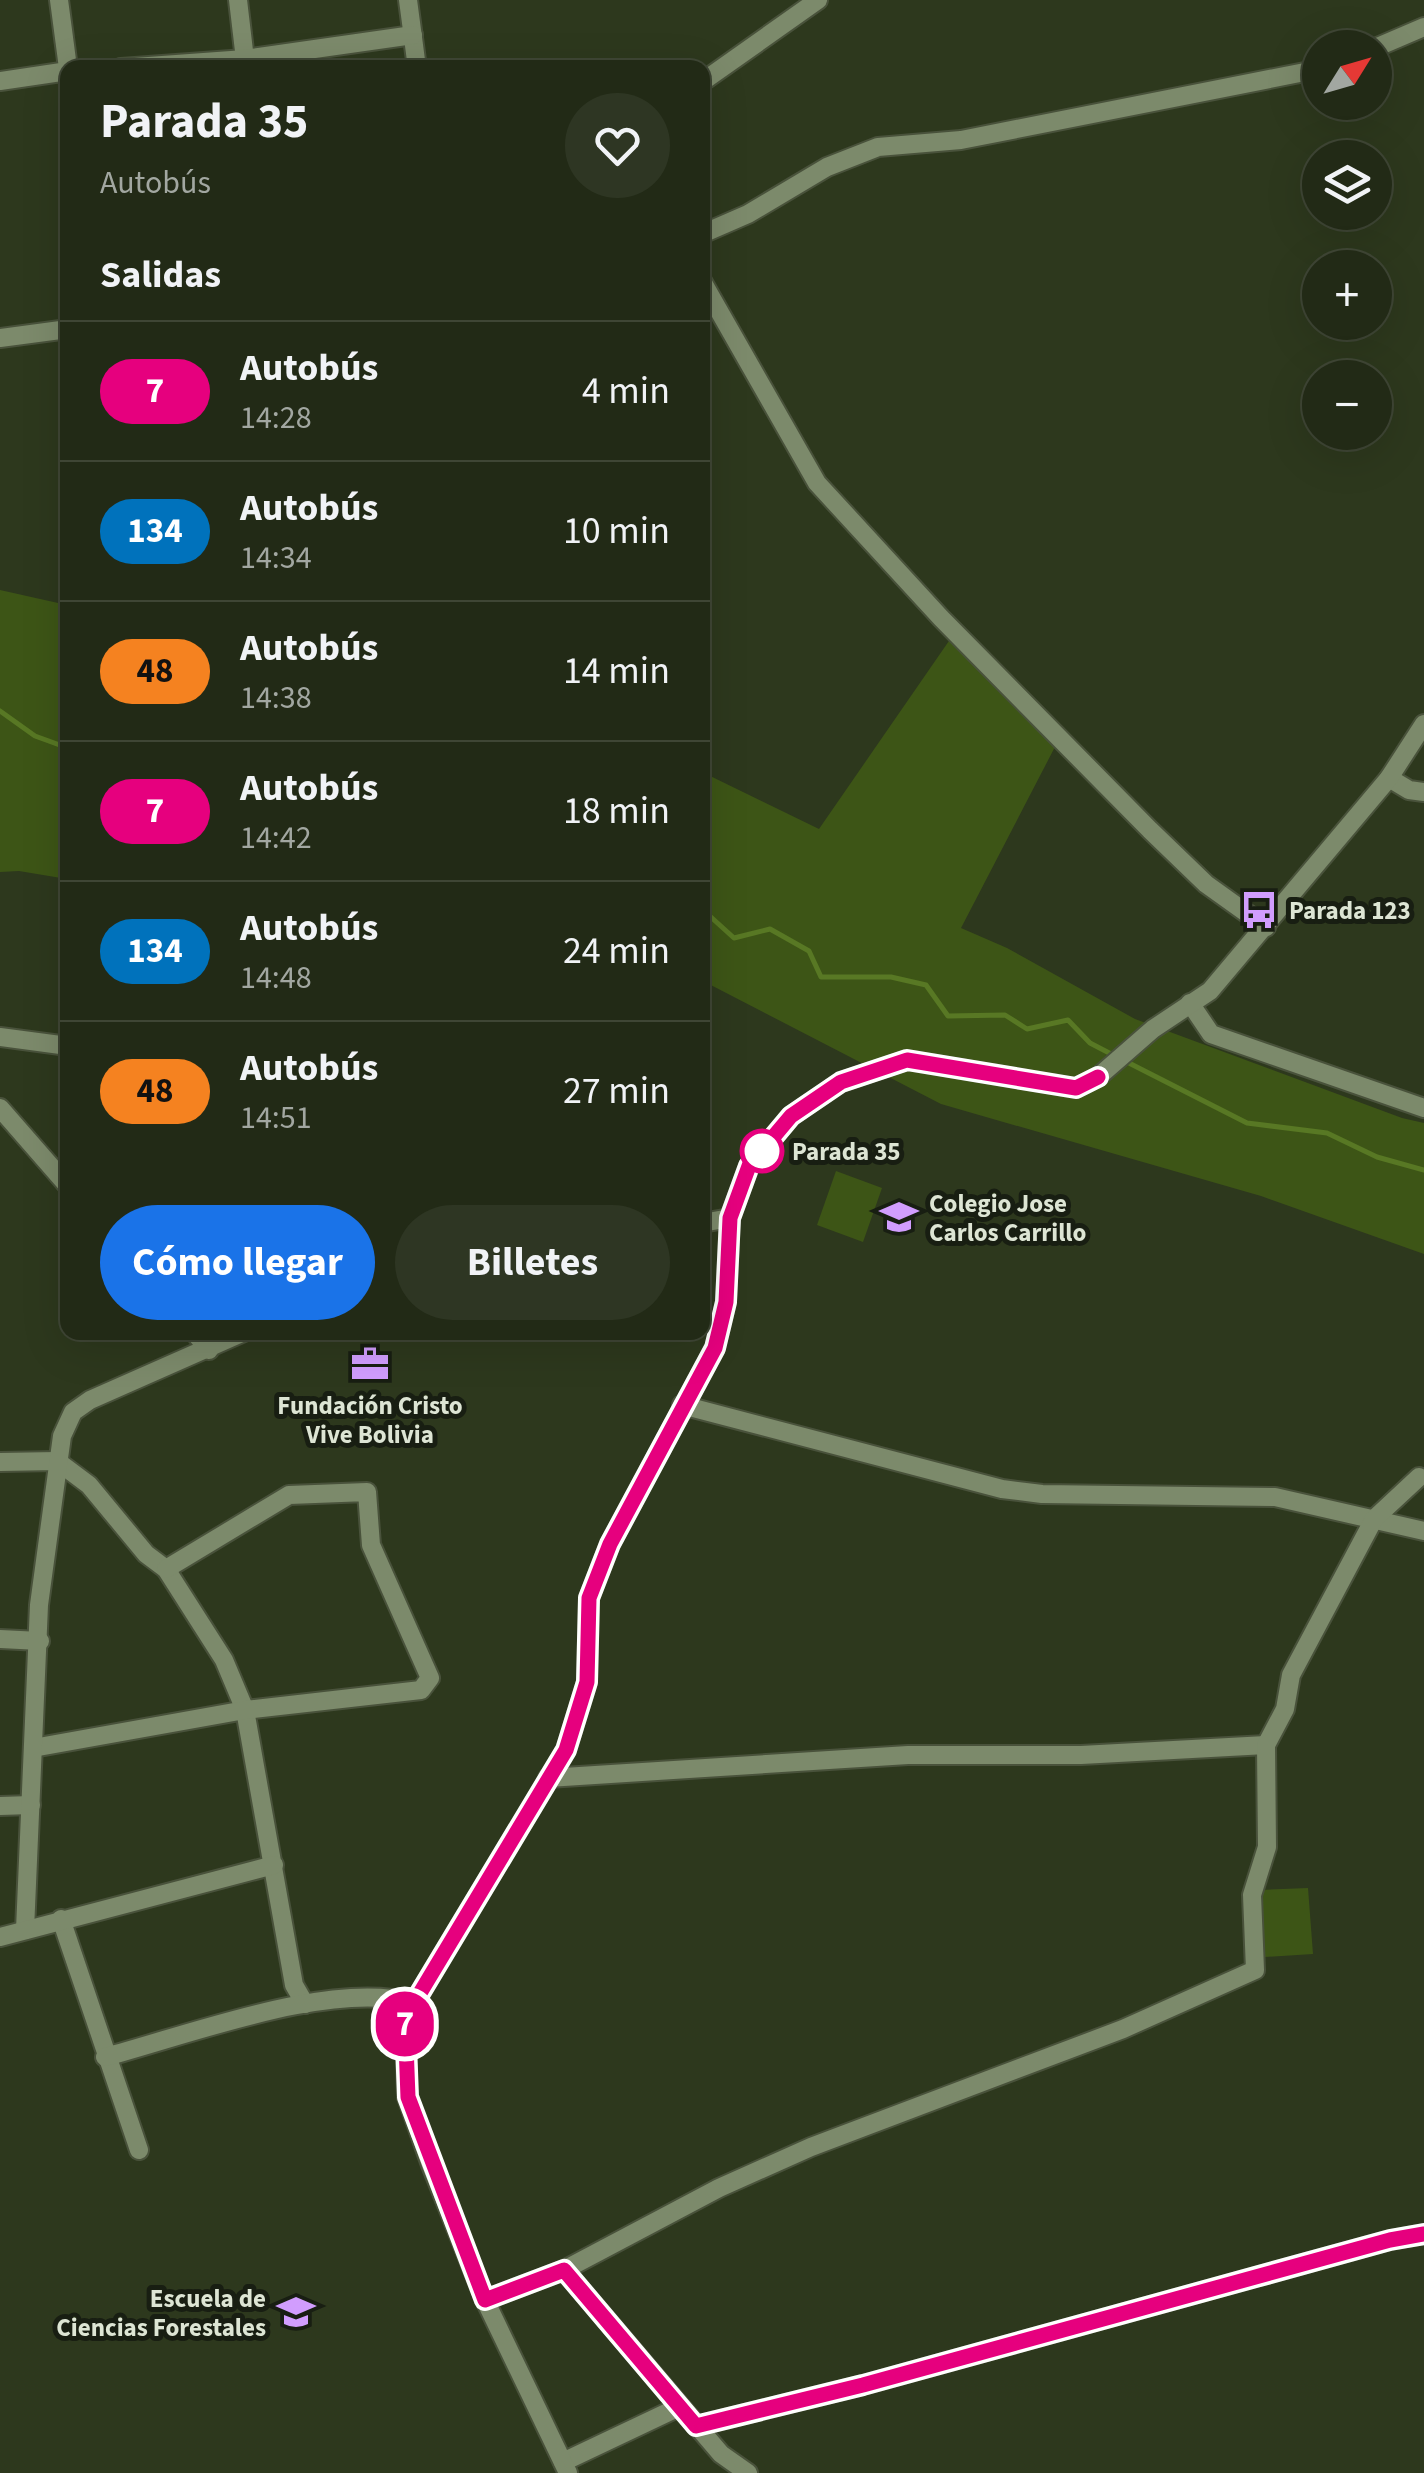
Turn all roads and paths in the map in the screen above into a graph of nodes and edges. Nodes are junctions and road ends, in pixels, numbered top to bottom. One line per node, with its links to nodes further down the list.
1 (60, 0): 8 (street)
2 (238, 0): 9 (street)
3 (408, 0): 6 (street)
4 (818, 0): 14 (street)
5 (1424, 27): 7 (street)
6 (413, 35): 10 (street); 11 (street)
7 (1392, 41)
8 (67, 60)
9 (246, 60)
10 (264, 60)
11 (416, 60)
12 (60, 70): 15 (street)
13 (1302, 73): 16 (street)
14 (710, 76)
15 (0, 81)
16 (710, 231)
17 (710, 295): 23 (street)
18 (60, 330): 19 (street)
19 (0, 338)
20 (1424, 724): 21 (street)
21 (1389, 778): 22 (street); 23 (street)
22 (1424, 792)
23 (1266, 927): 24 (street)
24 (1190, 1003): 28 (street); 30 (street)
25 (0, 1036): 26 (street)
26 (60, 1045)
27 (0, 1108): 29 (street)
28 (1424, 1108)
29 (60, 1177)
30 (730, 1218): 31 (street); 35 (street)
31 (710, 1222)
32 (200, 1340): 34 (street)
33 (228, 1340): 34 (street)
34 (208, 1350): 36 (street)
35 (682, 1406): 39 (street); 47 (street)
36 (57, 1461): 37 (street); 41 (street); 43 (street)
37 (0, 1462)
38 (1419, 1477): 39 (street)
39 (1374, 1519): 40 (street); 45 (street)
40 (1424, 1532)
41 (166, 1569): 44 (street); 44 (street)
42 (0, 1639): 43 (street)
43 (40, 1641): 46 (street)
44 (245, 1710): 46 (street); 50 (street)
45 (1266, 1745): 47 (street); 59 (street)
46 (32, 1748): 48 (street)
47 (548, 1778): 55 (street)
48 (31, 1805): 49 (street); 52 (street)
49 (0, 1806)
50 (274, 1864): 51 (street); 54 (street)
51 (61, 1919): 52 (street); 56 (street)
52 (25, 1930): 53 (street)
53 (0, 1937)
54 (306, 2004): 55 (street); 56 (street)
55 (413, 2004): 60 (street)
56 (105, 2057): 57 (street)
57 (139, 2150)
58 (1424, 2234): 62 (street)
59 (564, 2270): 60 (street); 61 (street)
60 (485, 2300): 63 (street)
61 (679, 2407): 62 (street); 63 (street)
62 (696, 2426): 64 (street)
63 (566, 2468)
64 (748, 2473)

